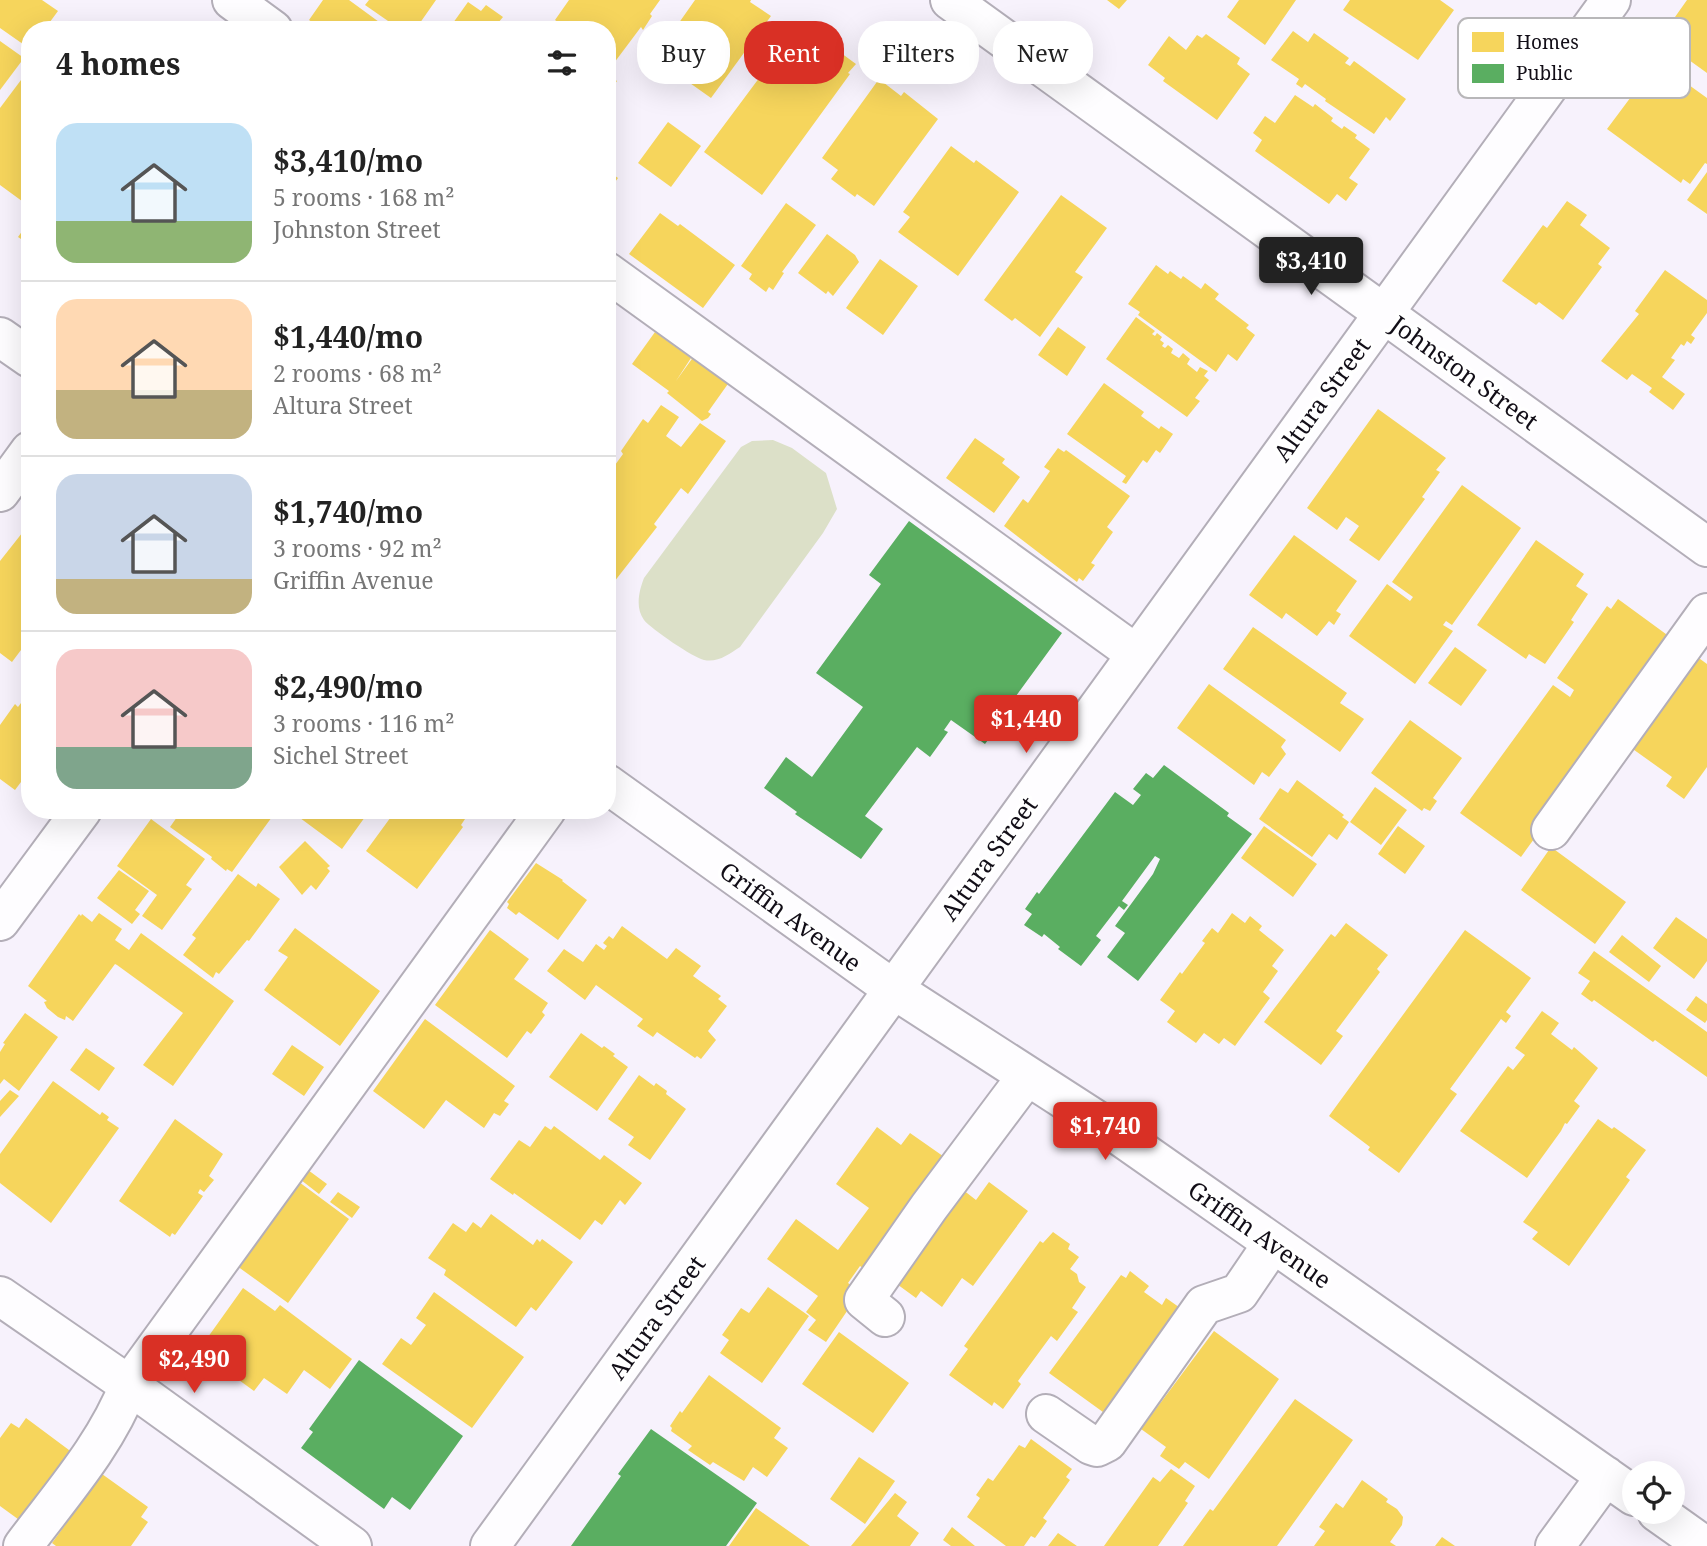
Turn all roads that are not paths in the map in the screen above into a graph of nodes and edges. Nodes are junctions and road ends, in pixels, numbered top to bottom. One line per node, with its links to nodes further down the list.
1 (232, 0): 5 (street)
2 (950, 0): 8 (street, Johnston Street)
3 (1611, 0): 4 (street, Altura Street)
4 (1598, 18)
5 (261, 21)
6 (1540, 98): 8 (street, Altura Street)
7 (616, 278): 15 (street)
8 (1383, 313): 13 (street, Johnston Street); 15 (street, Altura Street)
9 (0, 337): 10 (street)
10 (21, 352)
11 (21, 463): 12 (street)
12 (0, 492)
13 (1707, 547)
14 (1707, 613): 19 (street)
15 (1136, 654): 21 (street, Altura Street)
16 (616, 790): 21 (street, Griffin Avenue)
17 (75, 819): 20 (street)
18 (540, 819): 26 (street)
19 (1551, 830)
20 (0, 921)
21 (893, 989): 22 (street, Griffin Avenue); 31 (street, Altura Street)
22 (1027, 1076): 23 (street, Griffin Avenue); 25 (street)
23 (1273, 1243): 27 (street); 28 (street, Griffin Avenue)
24 (0, 1296): 26 (street)
25 (885, 1317)
26 (129, 1385): 29 (street); 30 (street)
27 (1046, 1414)
28 (1620, 1486): 32 (street)
29 (23, 1546)
30 (352, 1546)
31 (490, 1546)
32 (1555, 1546)

